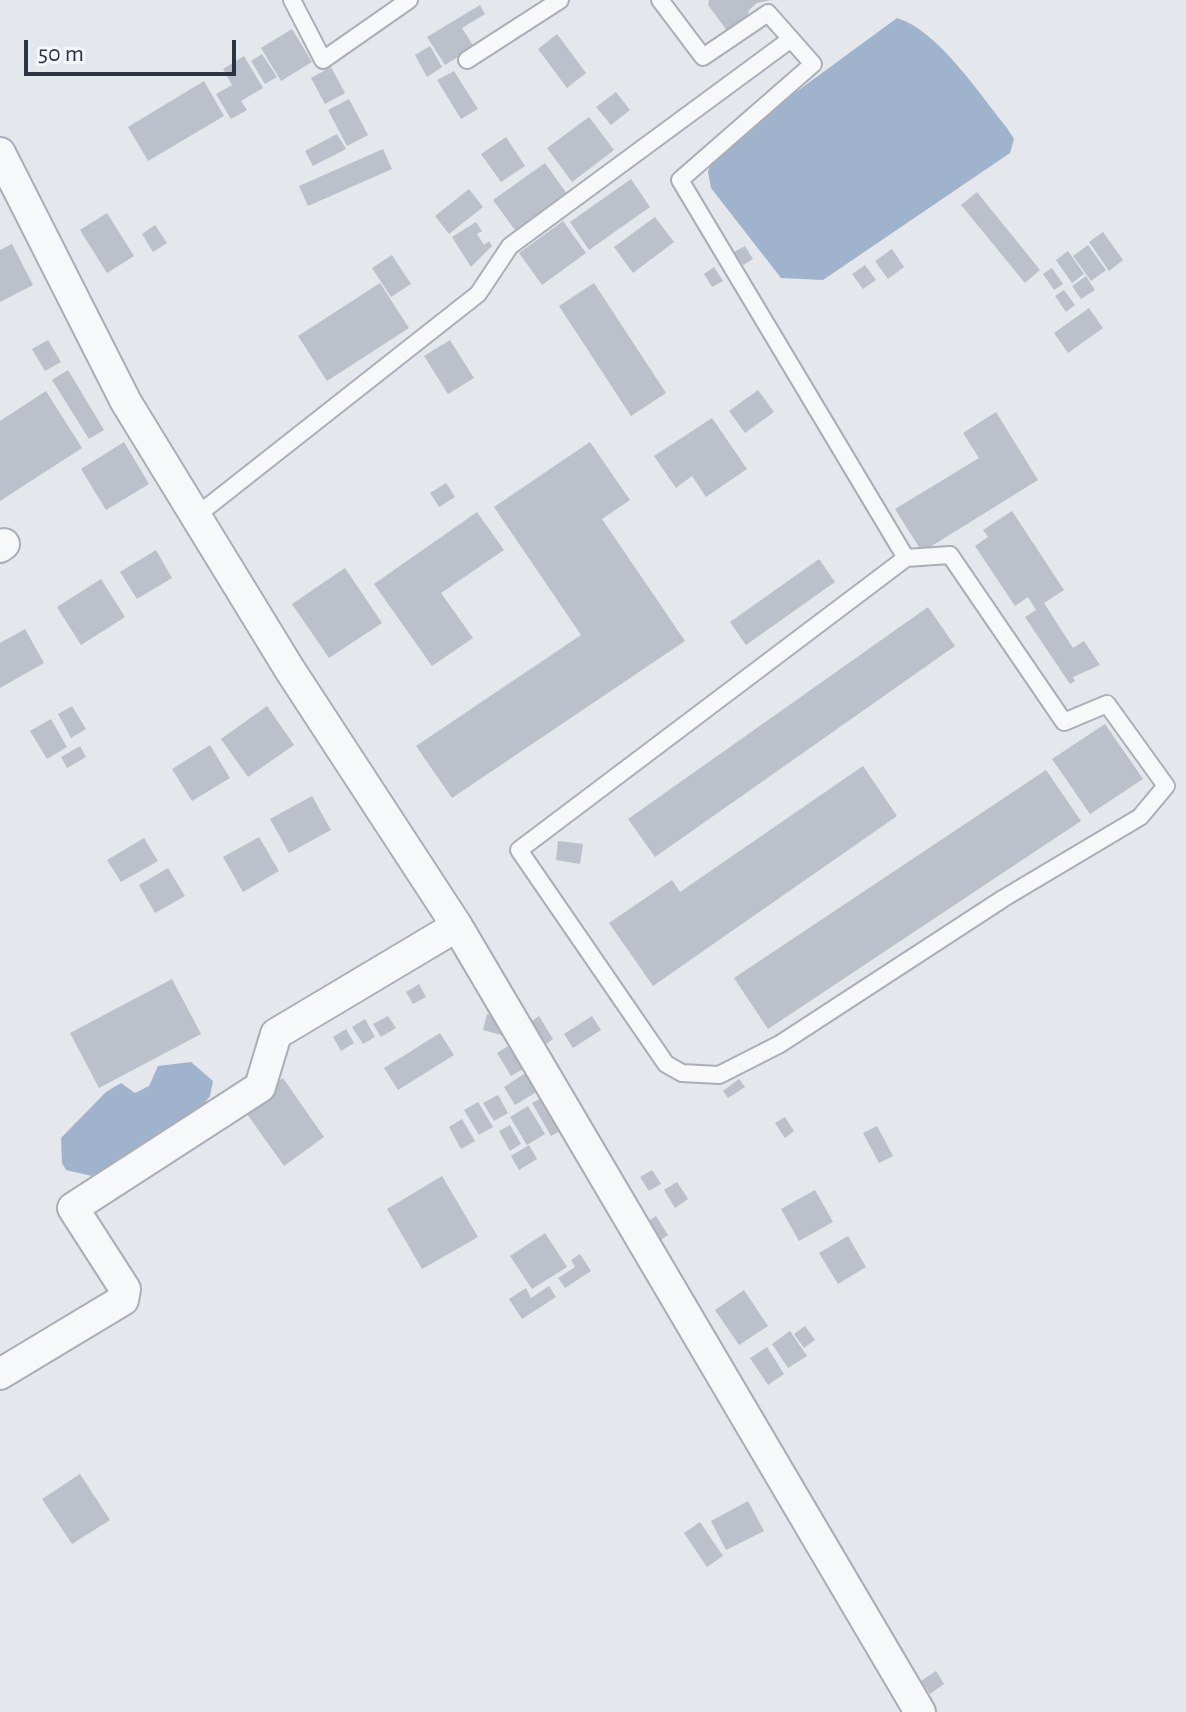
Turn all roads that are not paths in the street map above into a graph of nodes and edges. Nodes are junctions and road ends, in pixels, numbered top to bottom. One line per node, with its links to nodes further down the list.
1 (292, 0): 2 (lane)
2 (409, 0)
3 (560, 0): 6 (lane)
4 (660, 0): 5 (lane)
5 (791, 39): 8 (lane); 9 (lane)
6 (467, 60)
7 (0, 153): 8 (street)
8 (196, 516): 10 (street)
9 (906, 558): 9 (lane)
10 (457, 926): 11 (street); 12 (street)
11 (0, 1374)
12 (920, 1712)

